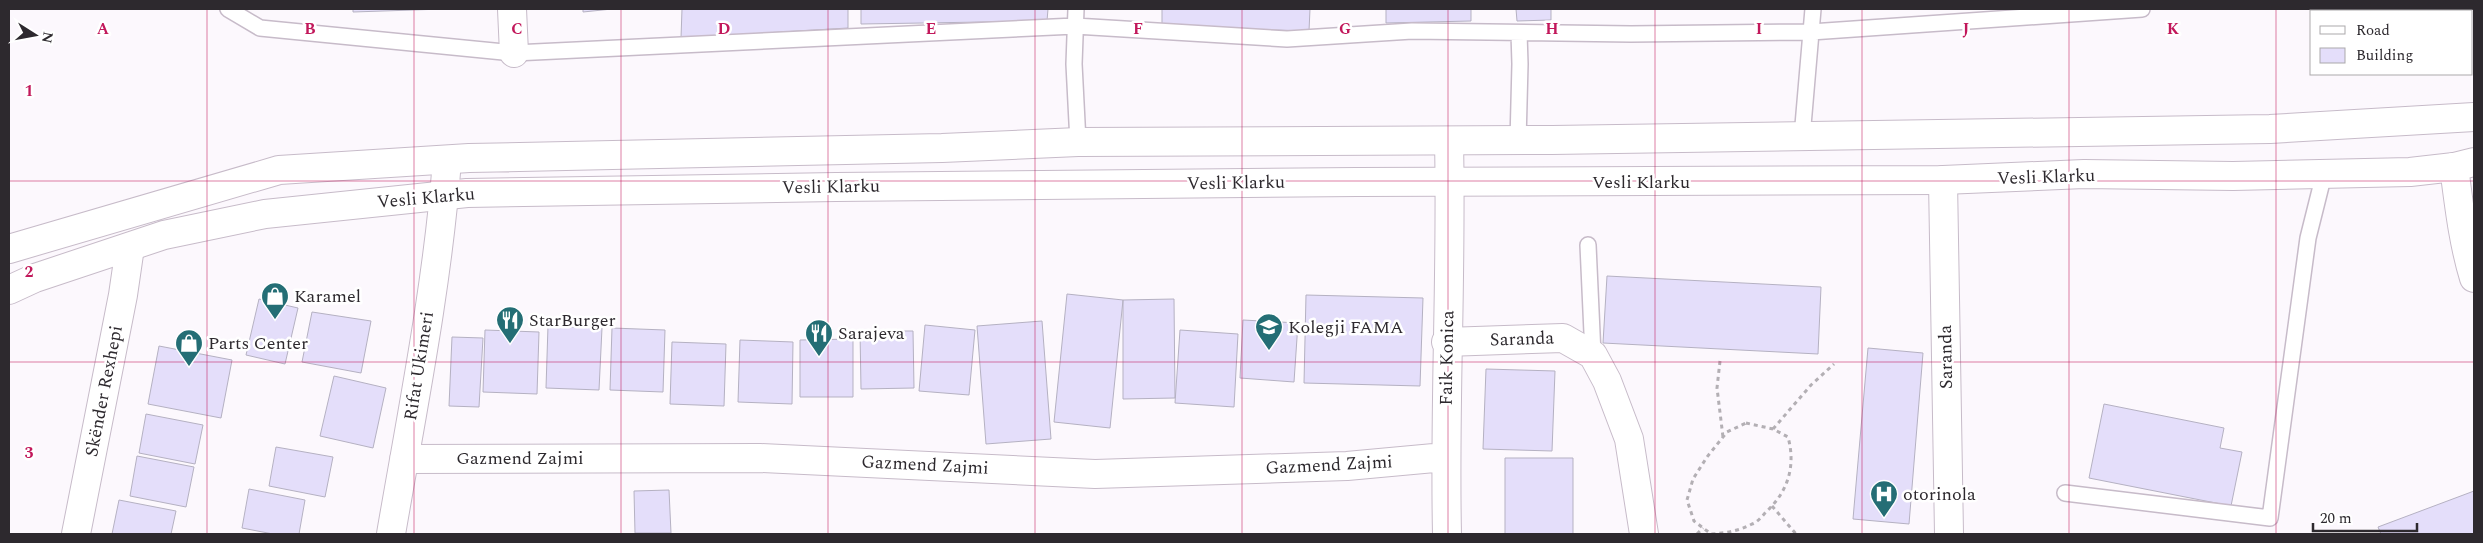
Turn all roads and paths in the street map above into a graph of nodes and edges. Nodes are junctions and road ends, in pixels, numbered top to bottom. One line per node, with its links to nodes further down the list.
1 (228, 9): 9 (lane)
2 (512, 9): 9 (main road)
3 (1076, 9): 6 (lane)
4 (1813, 9): 7 (lane)
5 (2142, 9): 7 (lane)
6 (1075, 26): 8 (lane); 9 (lane); 14 (lane)
7 (1811, 32): 8 (lane); 11 (lane)
8 (1518, 33): 13 (lane)
9 (514, 53)
10 (2474, 117): 11 (main road, Vesli Klarku)
11 (1802, 137): 13 (main road, Vesli Klarku)
12 (1449, 141): 13 (main road, Vesli Klarku); 14 (main road, Vesli Klarku); 19 (main road, Faik Konica)
13 (1518, 141)
14 (1078, 142): 15 (main road, Vesli Klarku)
15 (447, 160): 20 (main road, Rifat Ukimeri); 23 (main road, Vesli Klarku)
16 (2464, 165): 17 (main road, Vesli Klarku); 24 (main road)
17 (2324, 174): 18 (main road, Vesli Klarku); 34 (lane)
18 (1943, 180): 19 (main road, Vesli Klarku); 43 (main road, Saranda)
19 (1450, 182): 20 (main road, Vesli Klarku); 26 (main road, Faik Konica)
20 (444, 197): 22 (main road, Vesli Klarku); 33 (main road, Rifat Ukimeri)
21 (1588, 246): 27 (lane)
22 (130, 247): 25 (main road, Vesli Klarku); 37 (main road, Skënder Rexhepi)
23 (9, 249)
24 (2474, 278)
25 (9, 290)
26 (1446, 342): 27 (main road, Saranda); 32 (main road, Faik Konica)
27 (1593, 355): 40 (main road)
28 (1720, 361): 31 (path)
29 (1834, 364): 30 (path)
30 (1773, 429): 31 (path); 35 (path)
31 (1723, 436): 36 (path)
32 (1445, 457): 33 (main road, Gazmend Zajmi); 39 (main road, Faik Konica)
33 (404, 459): 38 (main road, Rifat Ukimeri)
34 (2065, 493)
35 (1772, 506): 36 (path); 42 (path)
36 (1703, 528): 41 (path)
37 (76, 534)
38 (391, 534)
39 (1447, 534)
40 (1644, 534)
41 (1697, 534)
42 (1796, 534)
43 (1949, 534)

